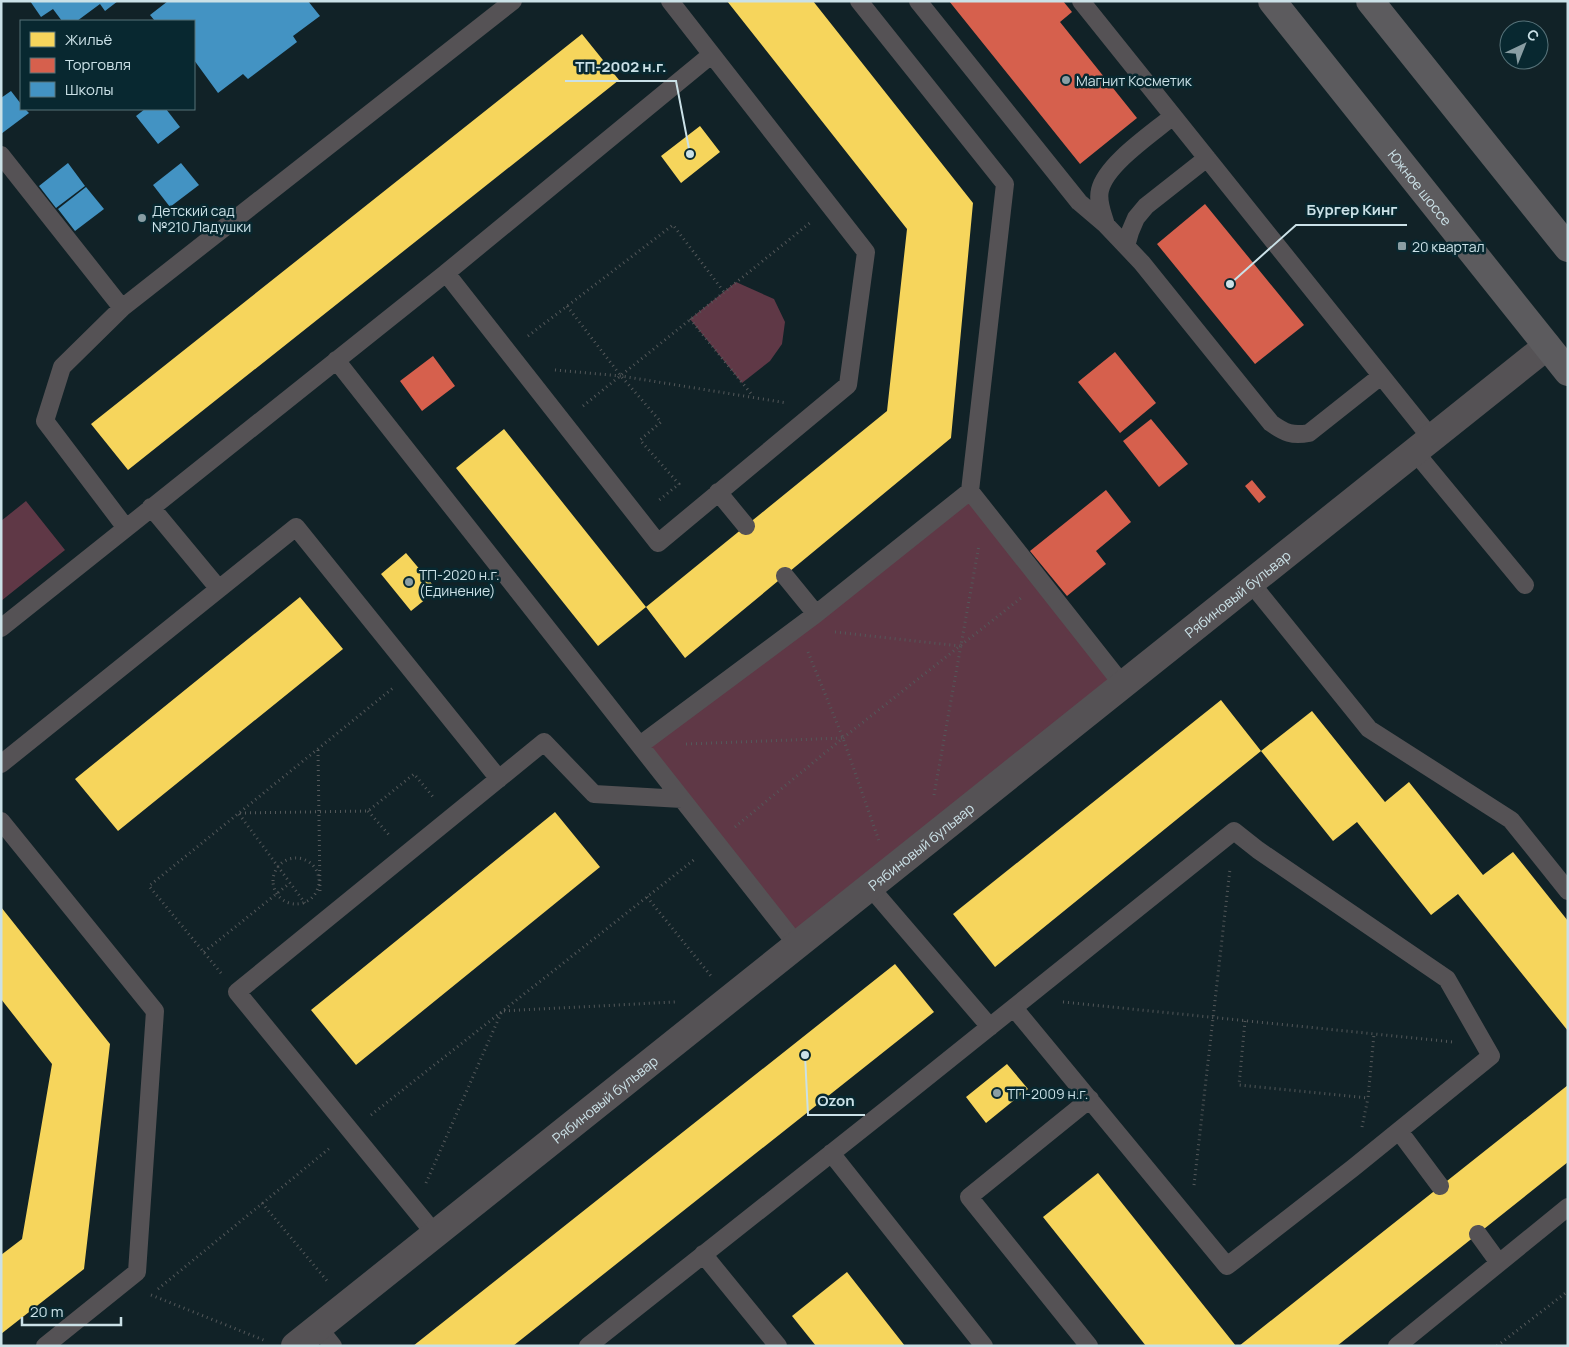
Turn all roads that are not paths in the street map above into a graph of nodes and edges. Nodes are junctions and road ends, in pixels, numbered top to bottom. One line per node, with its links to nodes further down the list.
1 (513, 1): 16 (lane)
2 (670, 1): 8 (lane)
3 (859, 1): 22 (lane)
4 (918, 1): 12 (lane)
5 (1082, 1): 9 (lane)
6 (1272, 1): 17 (main road, Южное шоссе)
7 (1370, 1): 14 (main road)
8 (711, 55): 15 (lane); 23 (lane)
9 (1173, 116): 11 (lane); 12 (lane)
10 (1, 155): 16 (lane)
11 (1207, 158): 13 (lane); 20 (lane)
12 (1106, 225): 13 (lane)
13 (1126, 246): 20 (lane)
14 (1568, 248)
15 (446, 273): 18 (lane); 23 (lane)
16 (122, 308): 26 (lane)
17 (1547, 346): 19 (main road, Южное шоссе); 21 (street, Рябиновый бульвар)
18 (336, 360): 24 (lane); 34 (lane)
19 (1568, 372)
20 (1381, 376): 21 (lane)
21 (1423, 446): 28 (street, Рябиновый бульвар); 29 (lane)
22 (970, 491): 31 (lane); 33 (lane)
23 (718, 492): 25 (lane)
24 (151, 507): 26 (lane); 30 (lane)
25 (746, 526)
26 (126, 528): 32 (lane)
27 (785, 576): 31 (lane)
28 (1252, 582): 33 (street, Рябиновый бульвар); 40 (lane)
29 (1525, 585)
30 (219, 589): 35 (lane); 36 (lane)
31 (816, 614): 34 (lane)
32 (1, 628)
33 (1123, 685): 39 (street, Рябиновый бульвар)
34 (640, 746): 37 (lane)
35 (1, 764)
36 (499, 779): 37 (lane); 49 (lane)
37 (682, 799): 41 (lane)
38 (1, 821): 54 (lane)
39 (880, 879): 41 (street, Рябиновый бульвар); 43 (lane)
40 (1568, 891)
41 (798, 945): 49 (street, Рябиновый бульвар)
42 (1020, 1003): 43 (lane); 44 (lane); 45 (lane)
43 (990, 1027): 46 (lane)
44 (1090, 1099): 45 (lane); 59 (lane)
45 (1399, 1131): 47 (lane)
46 (832, 1153): 51 (lane); 58 (lane)
47 (1440, 1186)
48 (1568, 1207): 52 (lane)
49 (435, 1234): 53 (street, Рябиновый бульвар)
50 (1478, 1234): 52 (lane)
51 (703, 1254): 56 (lane); 57 (lane)
52 (1499, 1263): 60 (lane)
53 (325, 1337): 55 (street, Рябиновый бульвар)
54 (45, 1346)
55 (295, 1346)
56 (588, 1346)
57 (778, 1346)
58 (984, 1346)
59 (1088, 1346)
60 (1397, 1346)

